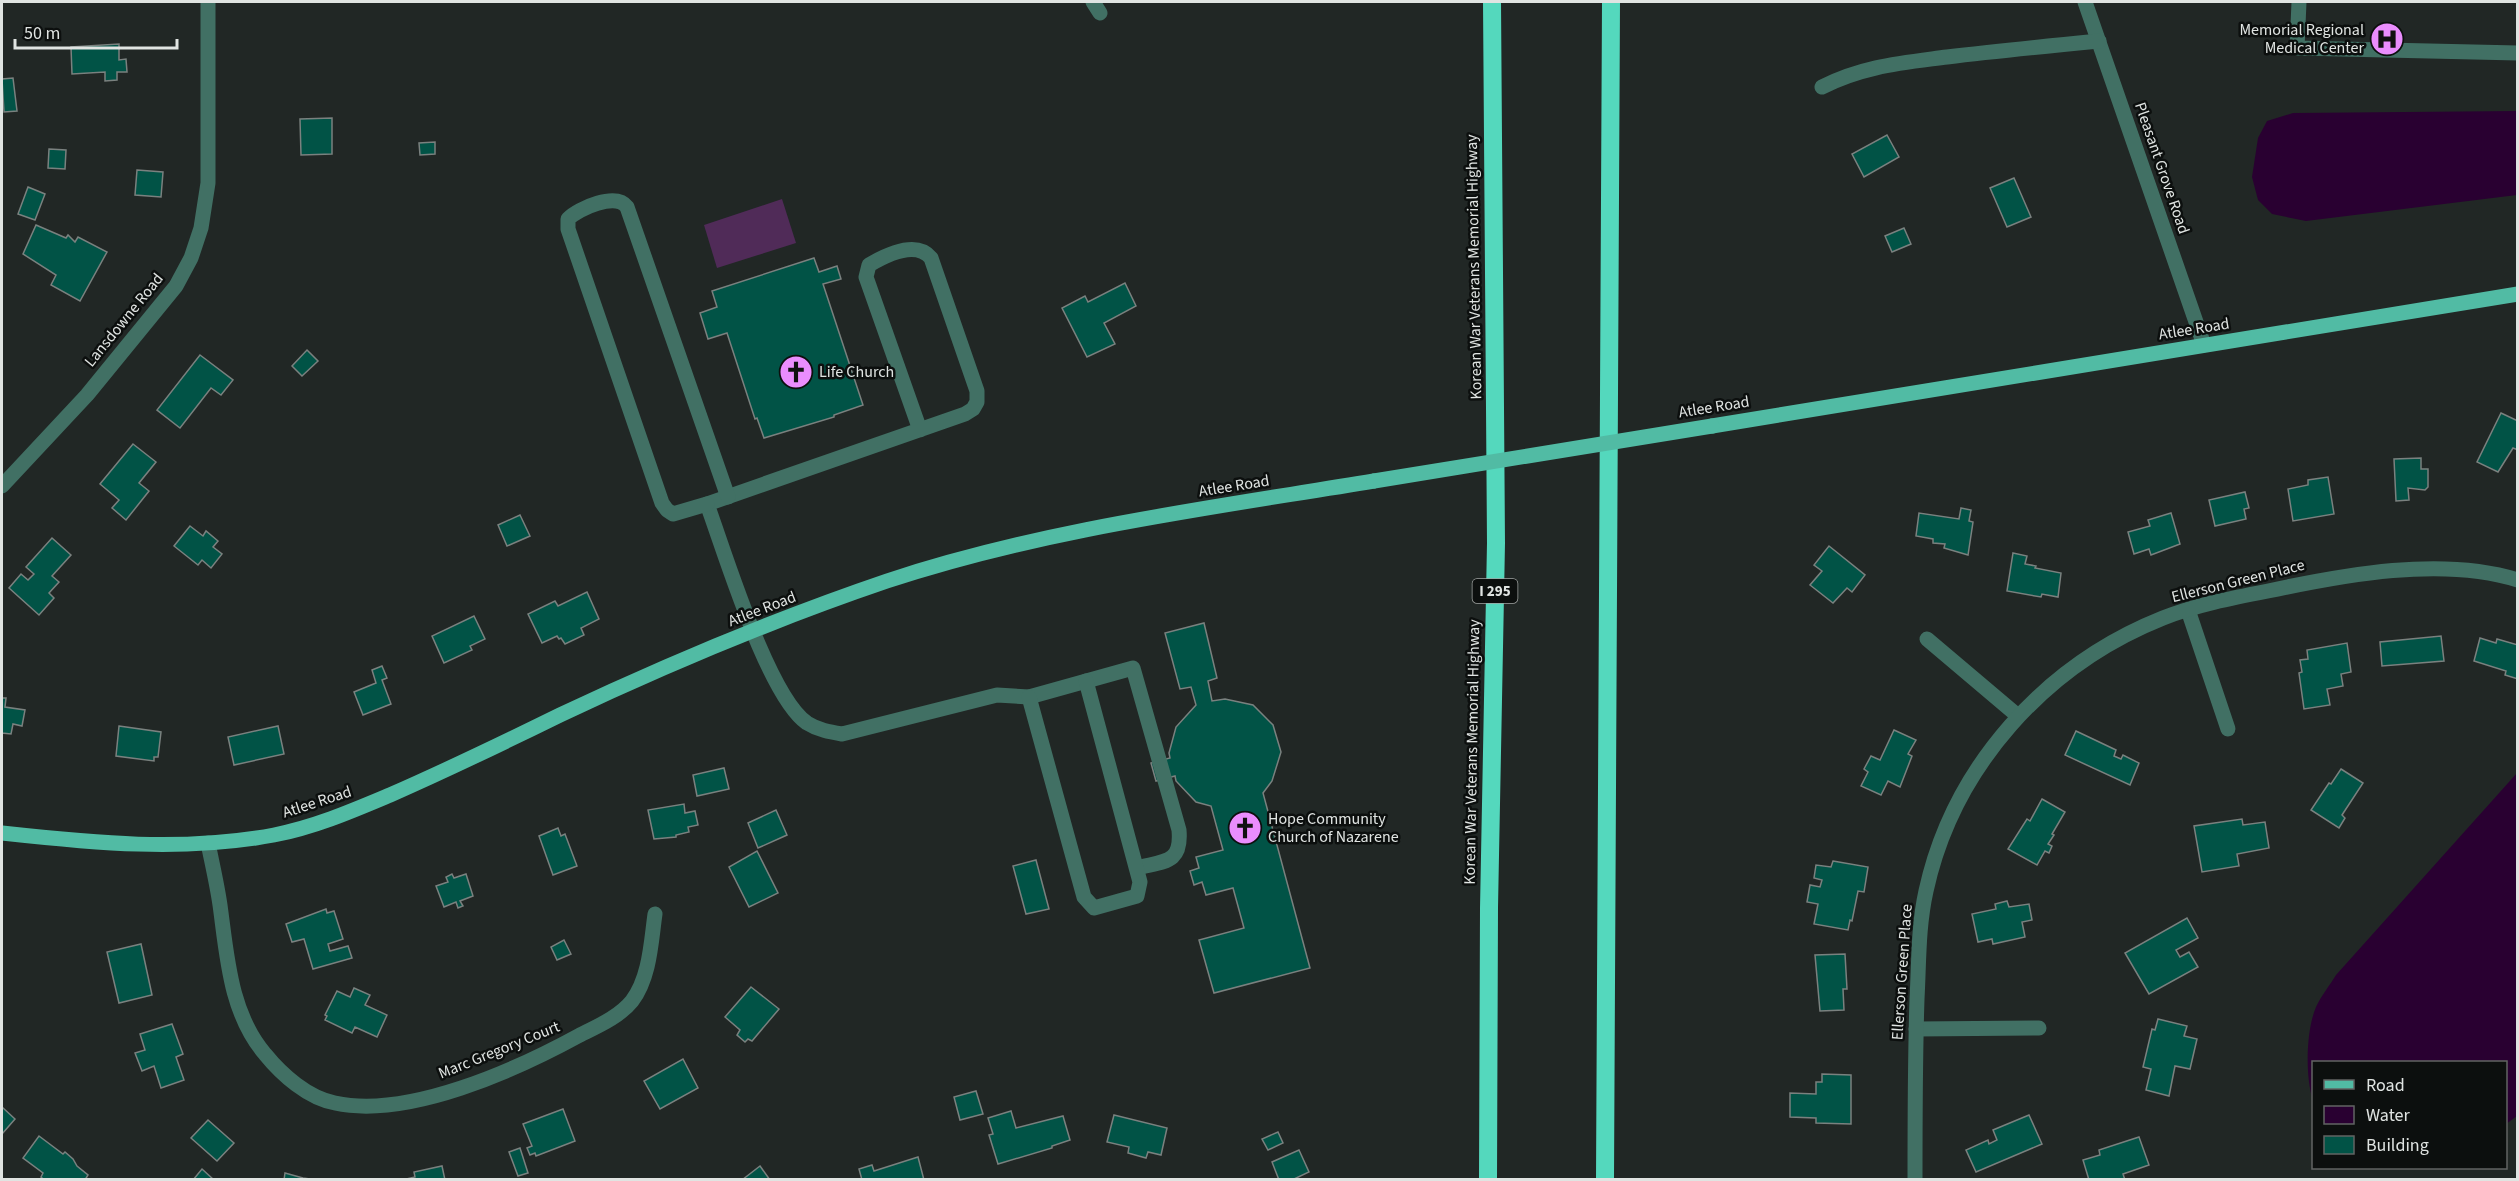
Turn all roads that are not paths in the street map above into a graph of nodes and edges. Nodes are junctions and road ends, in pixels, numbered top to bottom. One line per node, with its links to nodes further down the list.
1 (208, 2): 12 (street, Lansdowne Road)
2 (1492, 2): 29 (highway, Korean War Veterans Memorial Highway / I 295)
3 (1611, 2): 30 (highway)
4 (2085, 2): 6 (street, Pleasant Grove Road)
5 (2299, 2): 7 (street)
6 (2099, 41): 8 (street); 10 (street, Pleasant Grove Road)
7 (2517, 53)
8 (1822, 87)
9 (2517, 294): 10 (main road, Atlee Road)
10 (2204, 345): 17 (main road, Atlee Road, bridge)
11 (920, 430): 11 (street); 13 (street)
12 (2, 486)
13 (728, 497): 14 (street); 14 (street)
14 (707, 504): 17 (street)
15 (2517, 580): 16 (street, Ellerson Green Place)
16 (2188, 610): 21 (street, Ellerson Green Place); 22 (street)
17 (753, 630): 20 (street); 24 (main road, Atlee Road)
18 (1927, 639): 21 (street)
19 (1086, 681): 20 (street); 25 (street); 25 (street)
20 (1029, 697): 25 (street)
21 (2018, 716): 28 (street, Ellerson Green Place)
22 (2228, 729)
23 (2, 833): 24 (main road, Atlee Road)
24 (208, 843): 26 (street, Marc Gregory Court)
25 (1137, 868)
26 (655, 914)
27 (2038, 1028): 28 (street)
28 (1916, 1029): 31 (street, Ellerson Green Place)
29 (1488, 1179)
30 (1605, 1179)
31 (1915, 1179)

